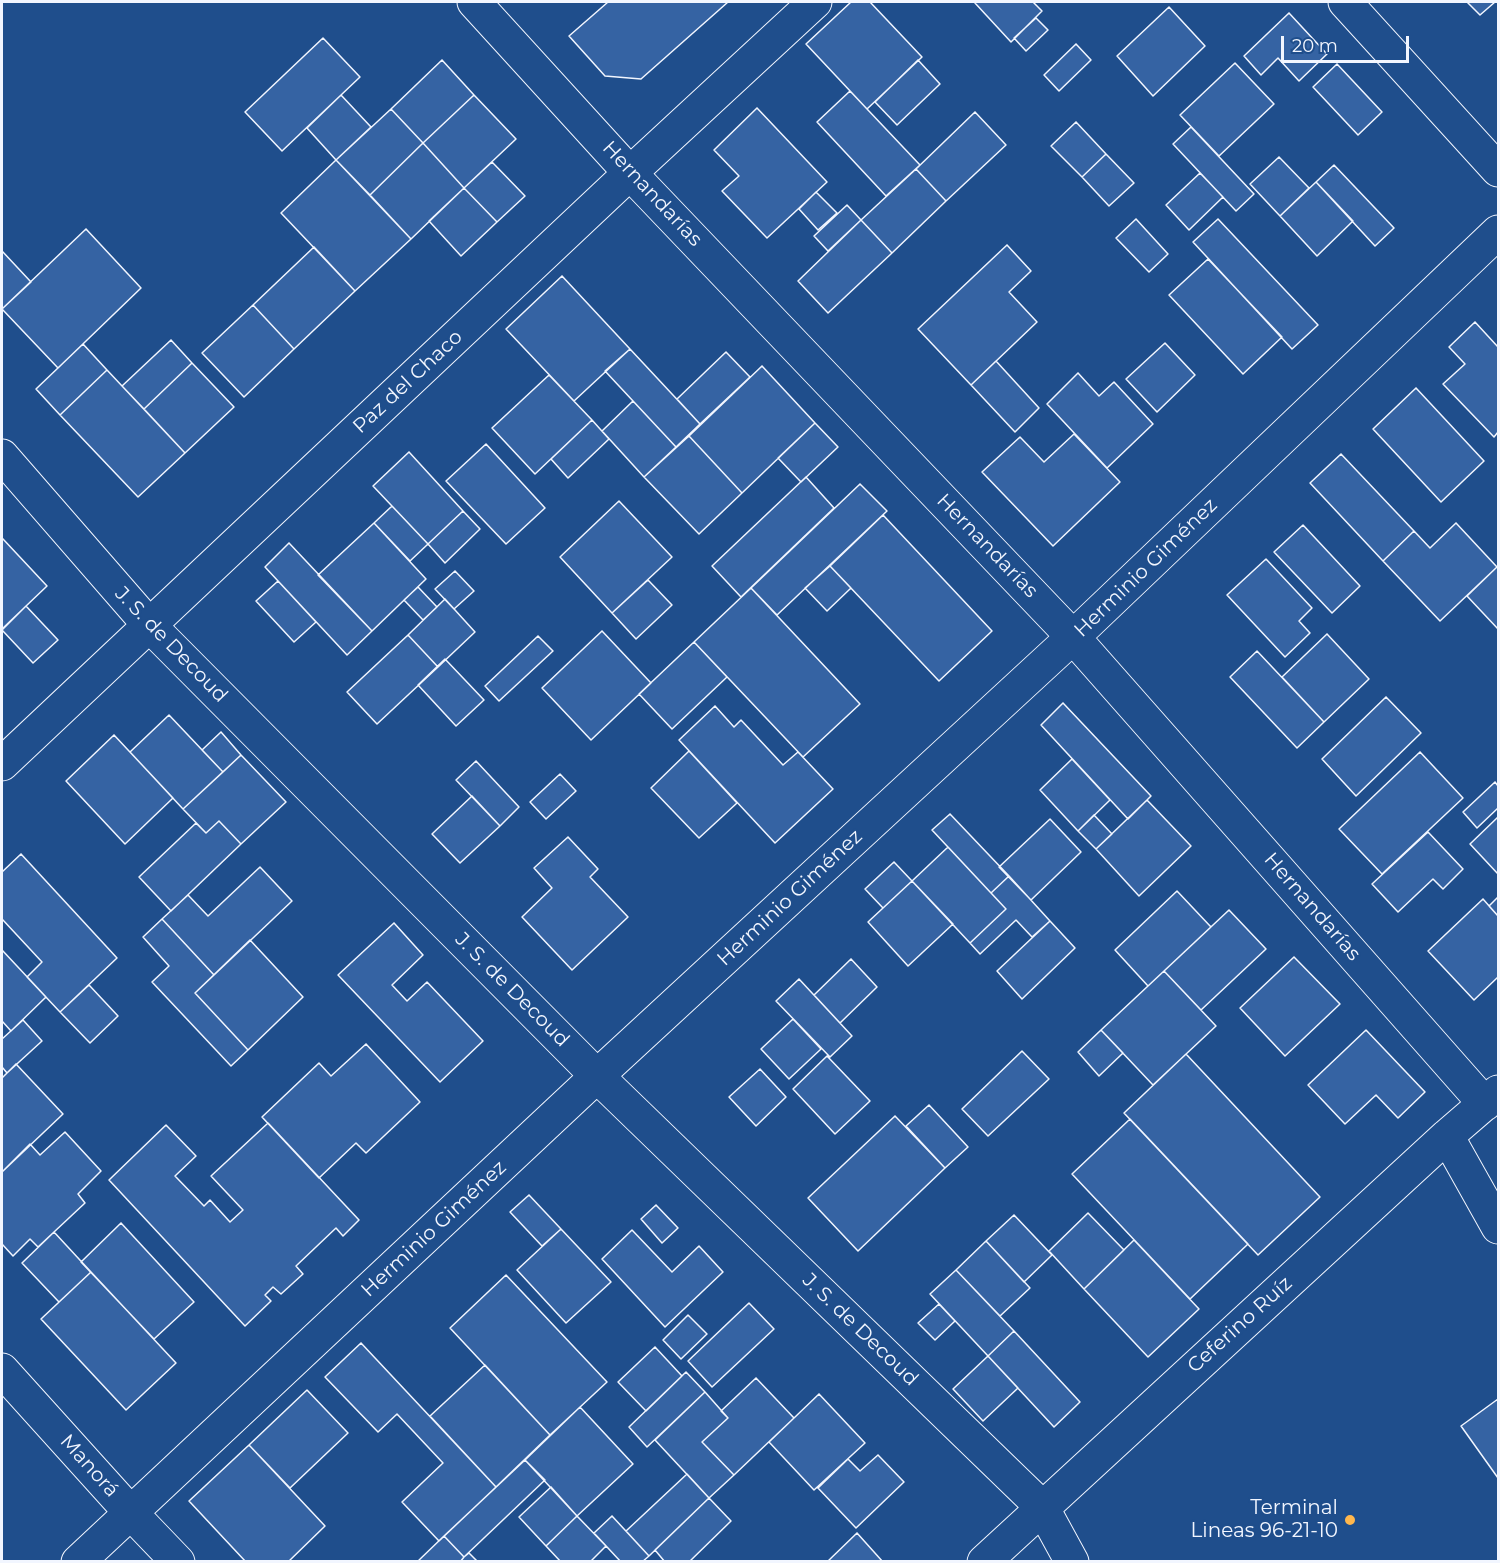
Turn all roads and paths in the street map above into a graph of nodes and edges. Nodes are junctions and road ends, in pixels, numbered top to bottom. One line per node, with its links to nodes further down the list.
1 (474, 2): 5 (street, Hernandarías)
2 (815, 2): 5 (street, Paz del Chaco)
3 (1345, 2): 4 (street)
4 (1498, 170)
5 (630, 173): 8 (street, Paz del Chaco); 9 (street, Hernandarías)
6 (1498, 232): 9 (street, Herminio Giménez)
7 (2, 456): 8 (street, J. S. de Decoud)
8 (150, 626): 10 (street, Paz del Chaco); 11 (street, J. S. de Decoud)
9 (1073, 637): 11 (street, Herminio Giménez); 12 (street, Hernandarías)
10 (2, 764)
11 (597, 1076): 16 (street, J. S. de Decoud); 17 (street, Herminio Giménez)
12 (1492, 1098): 13 (street, Ceferino Ruíz)
13 (1447, 1136): 14 (street); 16 (street, Ceferino Ruíz)
14 (1498, 1227)
15 (2, 1370): 17 (street, Manorá)
16 (1042, 1507): 20 (street, Ceferino Ruíz); 21 (street, J. S. de Decoud)
17 (131, 1513): 18 (street, Herminio Giménez); 19 (street, Manorá)
18 (78, 1562)
19 (178, 1562)
20 (984, 1562)
21 (1071, 1562)

